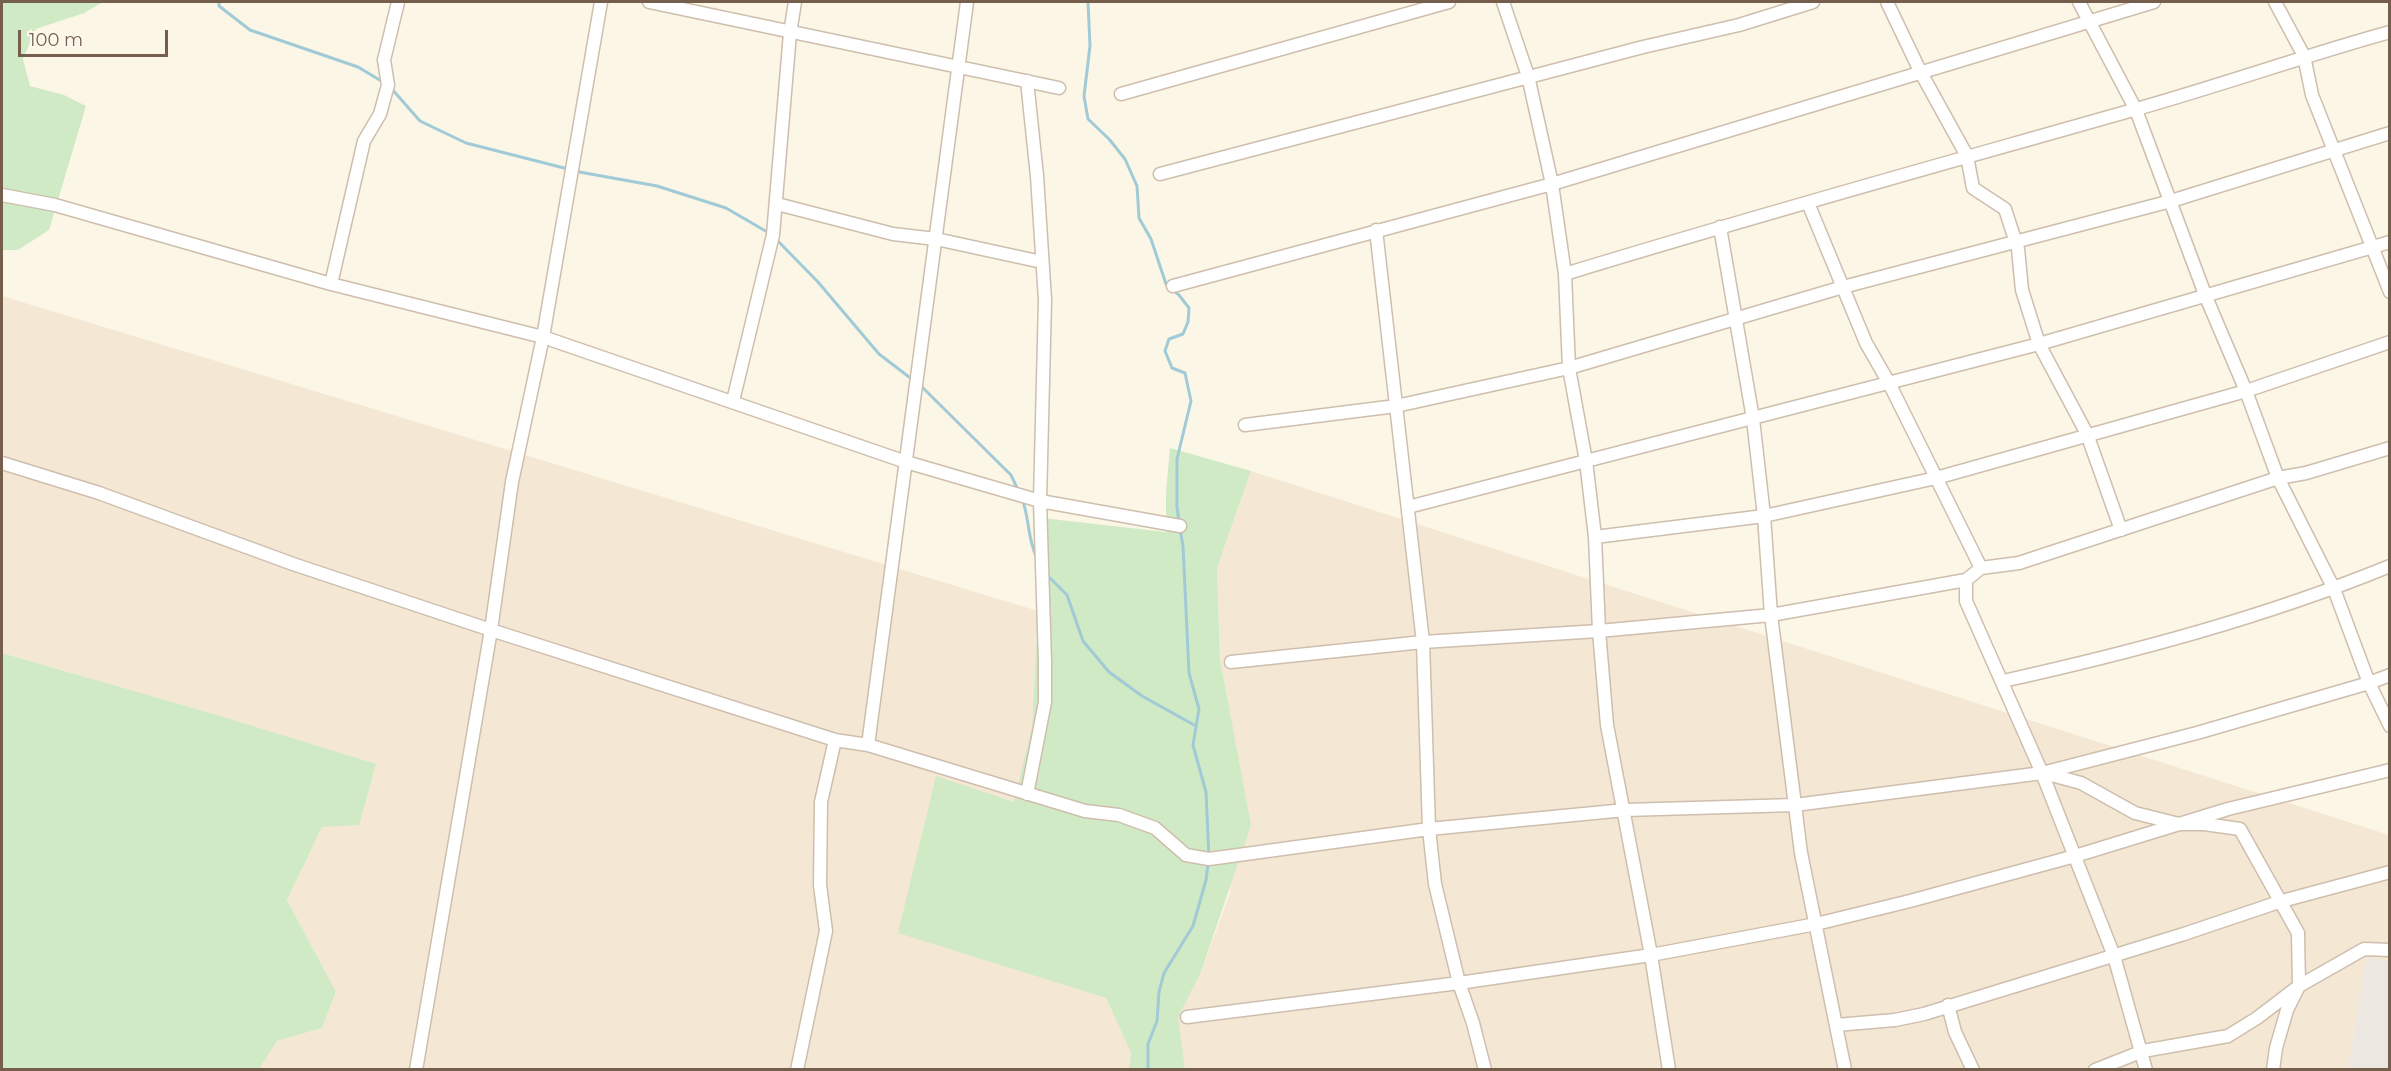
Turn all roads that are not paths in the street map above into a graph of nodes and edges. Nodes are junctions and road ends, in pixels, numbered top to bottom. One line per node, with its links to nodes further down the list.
1 (398, 2): 41 (street)
2 (601, 2): 47 (street)
3 (650, 2): 15 (street)
4 (795, 2): 15 (street)
5 (968, 2): 17 (street)
6 (1449, 2): 22 (street)
7 (1503, 2): 19 (street)
8 (1813, 2): 19 (street)
9 (1887, 2): 18 (street)
10 (2079, 2): 13 (street)
11 (2154, 2): 13 (street)
12 (2276, 2): 16 (street)
13 (2088, 21): 18 (street); 23 (street)
14 (2390, 32): 16 (street)
15 (790, 33): 17 (street); 32 (street)
16 (2304, 56): 23 (street); 25 (street)
17 (959, 67): 20 (street); 35 (street)
18 (1920, 71): 26 (street); 28 (street)
19 (1528, 76): 27 (street); 28 (street)
20 (1027, 81): 21 (street); 39 (street)
21 (1059, 88)
22 (1121, 94)
23 (2136, 110): 26 (street); 30 (street)
24 (2390, 133): 25 (street)
25 (2333, 151): 30 (street); 38 (street)
26 (1967, 156): 31 (street); 36 (street)
27 (1160, 174)
28 (1552, 184): 34 (street); 40 (street)
29 (2, 195): 41 (street)
30 (2171, 201): 36 (street); 45 (street)
31 (1808, 203): 33 (street); 43 (street)
32 (777, 204): 35 (street); 53 (street)
33 (1720, 227): 40 (street); 46 (street)
34 (1376, 231): 42 (street); 54 (street)
35 (936, 239): 39 (street); 60 (street)
36 (2017, 242): 43 (street); 49 (street)
37 (2390, 242): 38 (street)
38 (2372, 247): 44 (street); 45 (street)
39 (1042, 262): 64 (street)
40 (1565, 274): 50 (street)
41 (331, 284): 47 (street)
42 (1173, 286)
43 (1843, 287): 46 (street); 51 (street)
44 (2390, 292)
45 (2206, 297): 49 (street); 52 (street)
46 (1735, 320): 50 (street); 55 (street)
47 (543, 337): 53 (street); 75 (street)
48 (2390, 342): 52 (street)
49 (2039, 344): 51 (street); 57 (street)
50 (1569, 368): 54 (street); 59 (street)
51 (1889, 383): 55 (street); 62 (street)
52 (2246, 391): 57 (street); 63 (street)
53 (734, 401): 60 (street)
54 (1396, 406): 56 (street); 65 (street)
55 (1753, 419): 59 (street); 66 (street)
56 (1245, 425)
57 (2087, 435): 62 (street); 68 (street)
58 (2390, 448): 63 (street)
59 (1586, 460): 65 (street); 69 (street)
60 (906, 462): 64 (street); 84 (street)
61 (2, 463): 75 (street)
62 (1936, 478): 66 (street); 71 (street)
63 (2278, 478): 68 (street); 73 (street)
64 (1040, 501): 67 (street); 87 (street)
65 (1408, 507): 77 (street)
66 (1764, 516): 69 (street); 74 (street)
67 (1180, 526)
68 (2121, 530): 71 (street)
69 (1595, 537): 76 (street)
70 (2390, 566): 73 (street)
71 (1981, 568): 72 (street)
72 (1966, 580): 74 (street); 80 (street)
73 (2334, 589): 80 (street); 81 (street)
74 (1771, 615): 76 (street); 88 (street)
75 (491, 630): 83 (street); 105 (street)
76 (1599, 631): 77 (street); 89 (street)
77 (1423, 642): 78 (street); 91 (street)
78 (1231, 662)
79 (2390, 675): 81 (street)
80 (2003, 681): 86 (street)
81 (2369, 683): 82 (street); 86 (street)
82 (2390, 726)
83 (835, 740): 84 (street); 106 (street)
84 (868, 745): 87 (street)
85 (2390, 770): 90 (street)
86 (2042, 773): 88 (street); 90 (street); 92 (street)
87 (1027, 794): 91 (street)
88 (1794, 805): 89 (street); 95 (street)
89 (1625, 810): 91 (street); 97 (street)
90 (2179, 824): 92 (street); 94 (street)
91 (1429, 829): 99 (street)
92 (2075, 856): 95 (street); 98 (street)
93 (2390, 872): 94 (street)
94 (2282, 901): 98 (street); 100 (street)
95 (1816, 924): 97 (street); 103 (street)
96 (2390, 950): 100 (street)
97 (1651, 955): 99 (street); 108 (street)
98 (2114, 956): 101 (street); 104 (street)
99 (1459, 983): 102 (street); 107 (street)
100 (2299, 986): 104 (street); 113 (street)
101 (1948, 1005): 103 (street); 110 (street)
102 (1187, 1017)
103 (1836, 1025): 109 (street)
104 (2143, 1051): 111 (street); 112 (street)
105 (416, 1070)
106 (797, 1070)
107 (1485, 1070)
108 (1669, 1070)
109 (1845, 1070)
110 (1972, 1070)
111 (2095, 1070)
112 (2146, 1070)
113 (2273, 1070)

